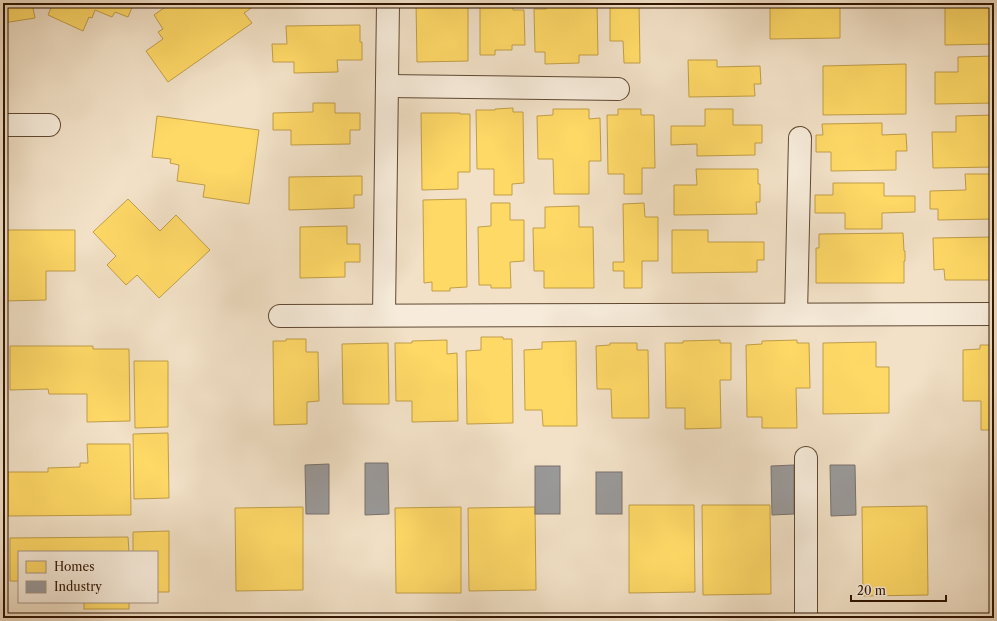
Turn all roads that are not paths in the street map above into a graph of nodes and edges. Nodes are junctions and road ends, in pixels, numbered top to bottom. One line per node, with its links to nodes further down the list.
1 (388, 3): 2 (street)
2 (387, 86): 3 (street); 9 (street)
3 (618, 89)
4 (3, 125): 5 (street)
5 (49, 125)
6 (800, 138): 7 (street)
7 (796, 314): 8 (street); 9 (street)
8 (994, 314)
9 (384, 315): 10 (street)
10 (280, 316)
11 (806, 458): 12 (street)
12 (806, 618)

